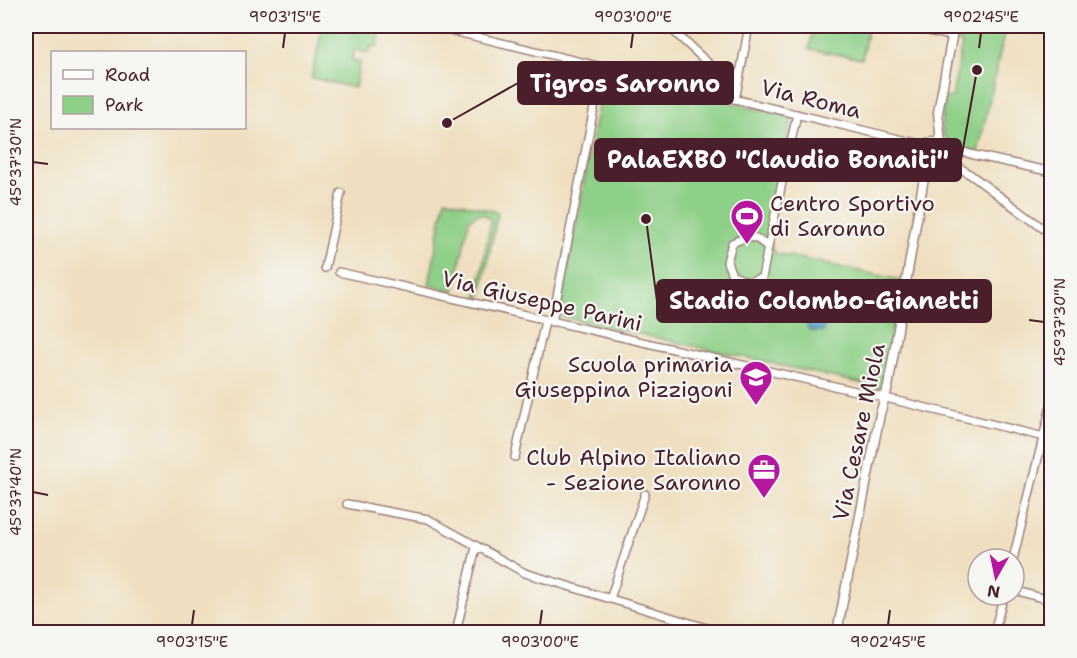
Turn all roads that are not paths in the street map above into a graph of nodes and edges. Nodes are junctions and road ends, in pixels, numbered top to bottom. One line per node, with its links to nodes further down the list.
1 (432, 26): 7 (street, Via Roma)
2 (668, 26): 8 (street)
3 (748, 26): 8 (street)
4 (905, 26): 6 (street)
5 (954, 26): 6 (street)
6 (952, 36): 10 (street)
7 (602, 67): 9 (street, Via Roma); 22 (street)
8 (736, 90): 9 (street)
9 (735, 99): 11 (street, Via Roma)
10 (938, 112): 12 (street); 13 (street)
11 (797, 114): 13 (street, Via Roma); 19 (street)
12 (942, 145): 13 (street); 14 (street); 16 (street)
13 (924, 146): 15 (street)
14 (944, 162): 15 (street); 18 (street)
15 (930, 167): 23 (street, Via Cesare Miola)
16 (1052, 172)
17 (341, 193): 20 (street)
18 (1052, 235)
19 (768, 247): 19 (street)
20 (326, 268)
21 (339, 272): 22 (street, Via Giuseppe Parini)
22 (549, 321): 23 (street, Via Giuseppe Parini); 26 (street)
23 (886, 398): 25 (street, Via Giuseppe Parini); 37 (street, Via Cesare Miola)
24 (1052, 402): 25 (street)
25 (1048, 438): 30 (street)
26 (515, 457)
27 (645, 494): 32 (street)
28 (347, 504): 29 (street)
29 (476, 547): 32 (street); 35 (street)
30 (1016, 547)
31 (1026, 593): 33 (street)
32 (610, 599): 36 (street)
33 (1052, 600)
34 (1001, 607): 38 (street)
35 (456, 633)
36 (720, 633)
37 (837, 633)
38 (994, 633)

